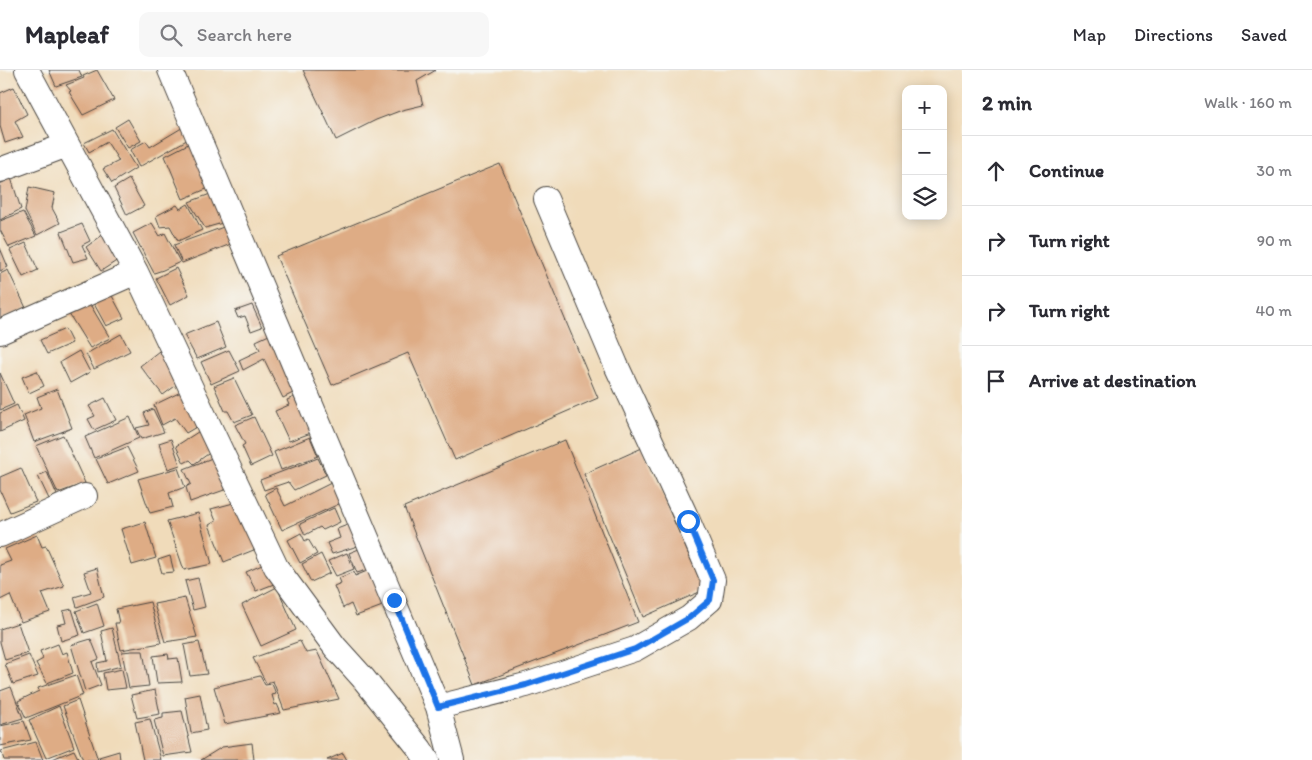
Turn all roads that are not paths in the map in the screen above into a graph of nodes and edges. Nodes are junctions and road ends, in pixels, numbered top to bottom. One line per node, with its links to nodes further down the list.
1 (27, 70): 3 (street)
2 (170, 70): 10 (street)
3 (67, 145): 4 (street); 6 (street)
4 (0, 170)
5 (546, 199): 10 (street)
6 (136, 272): 7 (street); 11 (street)
7 (0, 332)
8 (85, 496): 9 (street)
9 (0, 535)
10 (438, 707): 12 (street)
11 (427, 760)
12 (452, 760)

